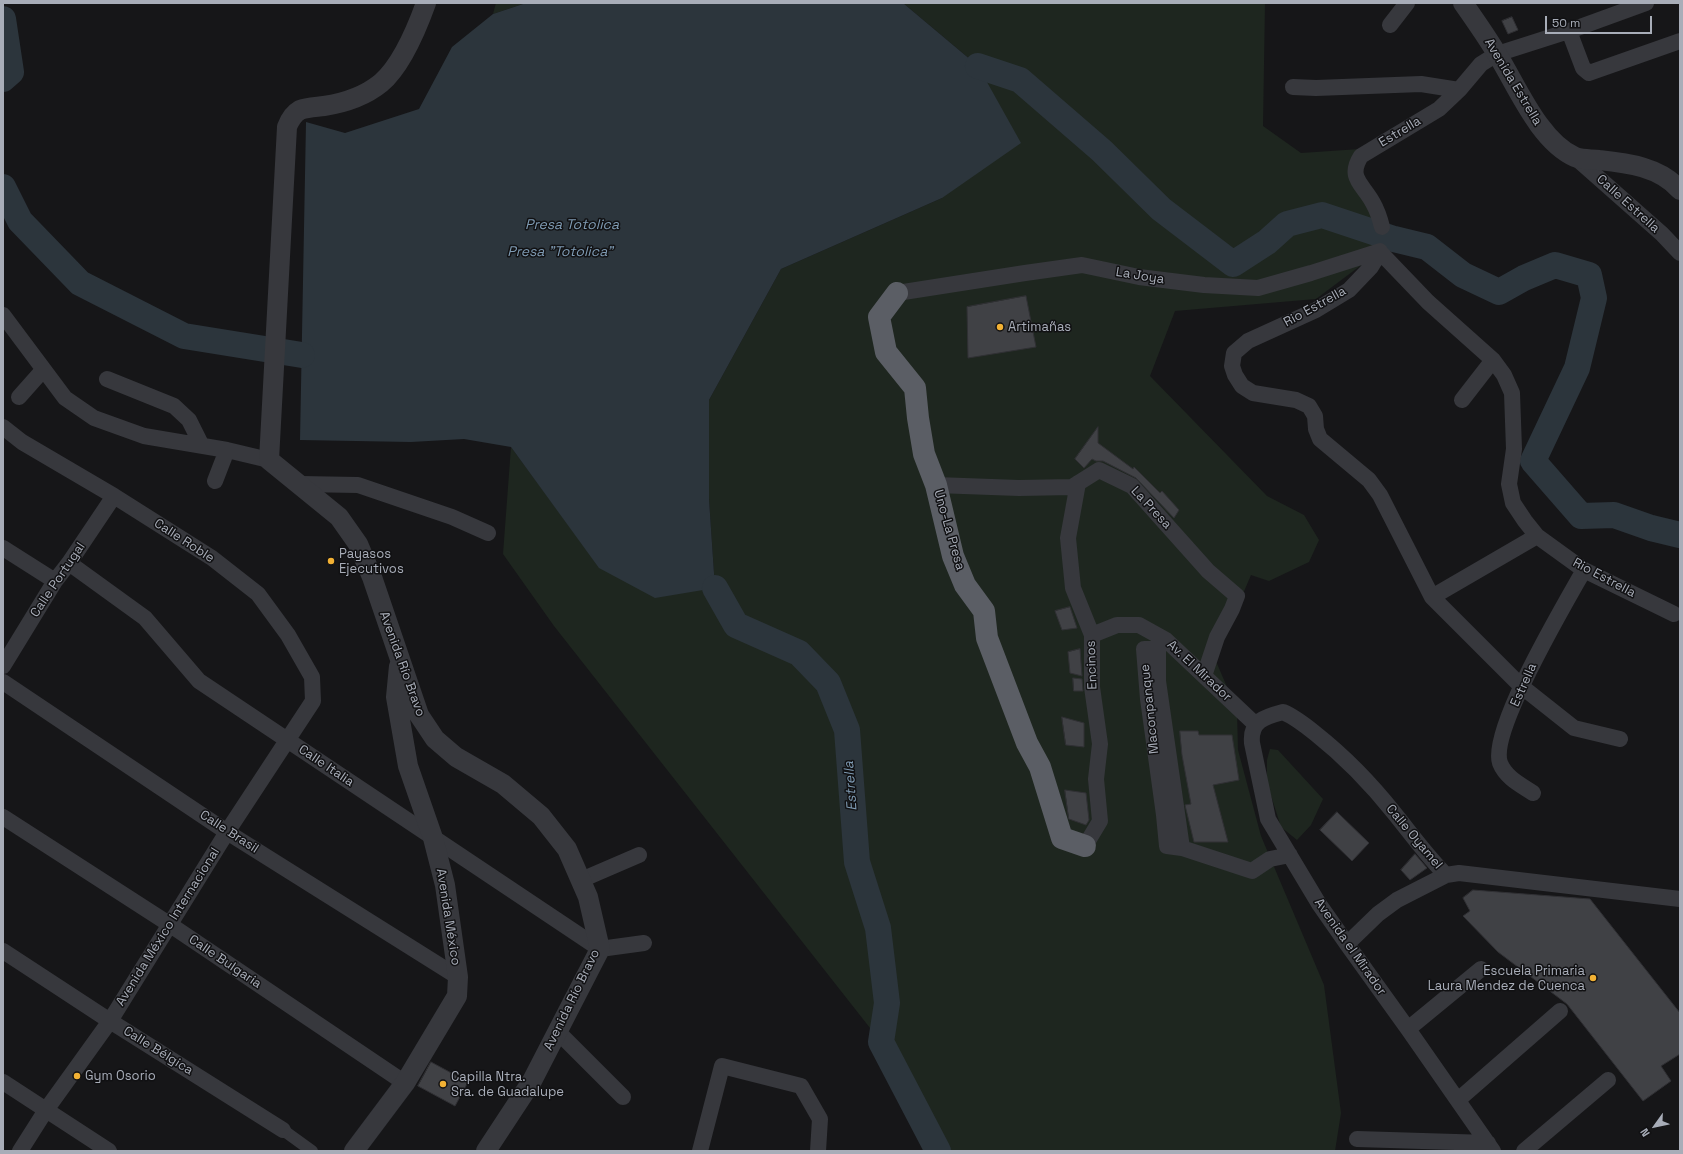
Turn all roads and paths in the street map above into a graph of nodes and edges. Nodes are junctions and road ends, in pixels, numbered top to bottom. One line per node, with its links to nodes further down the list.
1 (426, 3): 26 (street)
2 (1407, 3): 5 (street)
3 (1463, 3): 8 (street, Avenida Estrella)
4 (1646, 3): 6 (street, Estrella)
5 (1390, 25)
6 (1569, 31): 7 (street); 8 (street, Estrella)
7 (1680, 41)
8 (1497, 54): 10 (street, Estrella); 11 (street, Avenida Estrella)
9 (1293, 87): 10 (street)
10 (1459, 90): 13 (street, Estrella)
11 (1576, 158): 12 (street, Avenida Estrella); 15 (street, Calle Estrella)
12 (1680, 190)
13 (1382, 226)
14 (1380, 252): 16 (street, La Joya); 18 (street, Rio Estrella); 38 (street, Rio Estrella)
15 (1680, 252)
16 (897, 293): 30 (highway, Uno-La Presa)
17 (3, 315): 19 (street, Avenida Río Bravo)
18 (1493, 360): 22 (street); 33 (street, Rio Estrella)
19 (43, 370): 21 (street); 24 (street, Avenida Río Bravo)
20 (107, 380): 24 (street)
21 (19, 397)
22 (1462, 400)
23 (3, 427): 31 (street, Calle Roble)
24 (202, 446): 25 (street, Avenida Río Bravo)
25 (227, 450): 26 (street, Avenida Río Bravo); 27 (street)
26 (269, 460): 29 (street, Avenida Río Bravo)
27 (215, 481)
28 (1078, 483): 30 (street, La Presa); 40 (street, Encinos); 43 (street, La Presa)
29 (300, 484): 32 (street); 41 (street, Avenida Río Bravo)
30 (936, 485): 54 (highway, Uno-La Presa)
31 (114, 496): 35 (street, Calle Portugal); 46 (street, Calle Roble)
32 (488, 533)
33 (1537, 536): 36 (street, Rio Estrella); 38 (street)
34 (3, 548): 37 (street)
35 (69, 564): 37 (street, Calle Portugal); 49 (street, Calle Italia)
36 (1584, 570): 39 (street, Rio Estrella); 45 (street, Estrella)
37 (55, 581): 42 (street, Calle Portugal)
38 (1432, 597): 45 (street, Rio Estrella)
39 (1674, 614)
40 (1092, 635): 43 (street, Av. El Mirador); 54 (street, Encinos)
41 (399, 659): 53 (street, Avenida México); 59 (street, Avenida Río Bravo)
42 (3, 666)
43 (1204, 676): 47 (street, Av. El Mirador)
44 (3, 682): 52 (street, Calle Brasil)
45 (1521, 686): 48 (street, Rio Estrella); 50 (street, Estrella)
46 (313, 701): 49 (street, Avenida México Internacional)
47 (1255, 724): 56 (street, Avenida el Mirador); 58 (street, Calle Oyamel)
48 (1620, 739)
49 (288, 740): 52 (street, Avenida México Internacional); 53 (street, Calle Italia)
50 (1533, 793)
51 (3, 817): 61 (street, Calle Bulgaria)
52 (227, 832): 61 (street, Avenida México Internacional); 67 (street, Calle Brasil)
53 (432, 838): 64 (street, Calle Italia); 67 (street, Avenida México)
54 (1085, 846)
55 (1182, 848): 55 (street, Maconpanque); 56 (street)
56 (1290, 854): 63 (street, Avenida el Mirador)
57 (639, 855): 59 (street)
58 (1446, 875): 60 (street, Calle Oyamel); 63 (street)
59 (581, 880): 64 (street, Avenida Río Bravo)
60 (1680, 899)
61 (169, 924): 69 (street, Avenida México Internacional); 74 (street, Calle Bulgaria)
62 (644, 943): 64 (street)
63 (1346, 944): 70 (street, Avenida el Mirador)
64 (600, 949): 71 (street, Avenida Río Bravo)
65 (3, 951): 69 (street, Calle Bélgica)
66 (1481, 969): 70 (street)
67 (458, 977): 74 (street, Avenida México)
68 (1560, 1011): 76 (street)
69 (110, 1021): 77 (street, Avenida México Internacional); 78 (street, Calle Bélgica)
70 (1408, 1029): 76 (street, Avenida el Mirador)
71 (557, 1032): 75 (street); 85 (street, Avenida Río Bravo)
72 (1608, 1080): 88 (street)
73 (3, 1082): 77 (street)
74 (405, 1083): 84 (street, Avenida México)
75 (623, 1097)
76 (1458, 1100): 80 (street, Avenida el Mirador)
77 (46, 1110): 81 (street, Avenida México Internacional); 82 (street)
78 (284, 1130): 83 (street, Calle Bélgica)
79 (1358, 1139): 80 (street)
80 (1491, 1147)
81 (20, 1151)
82 (109, 1151)
83 (312, 1151)
84 (354, 1151)
85 (486, 1151)
86 (700, 1151): 87 (street)
87 (818, 1151)
88 (1524, 1151)

